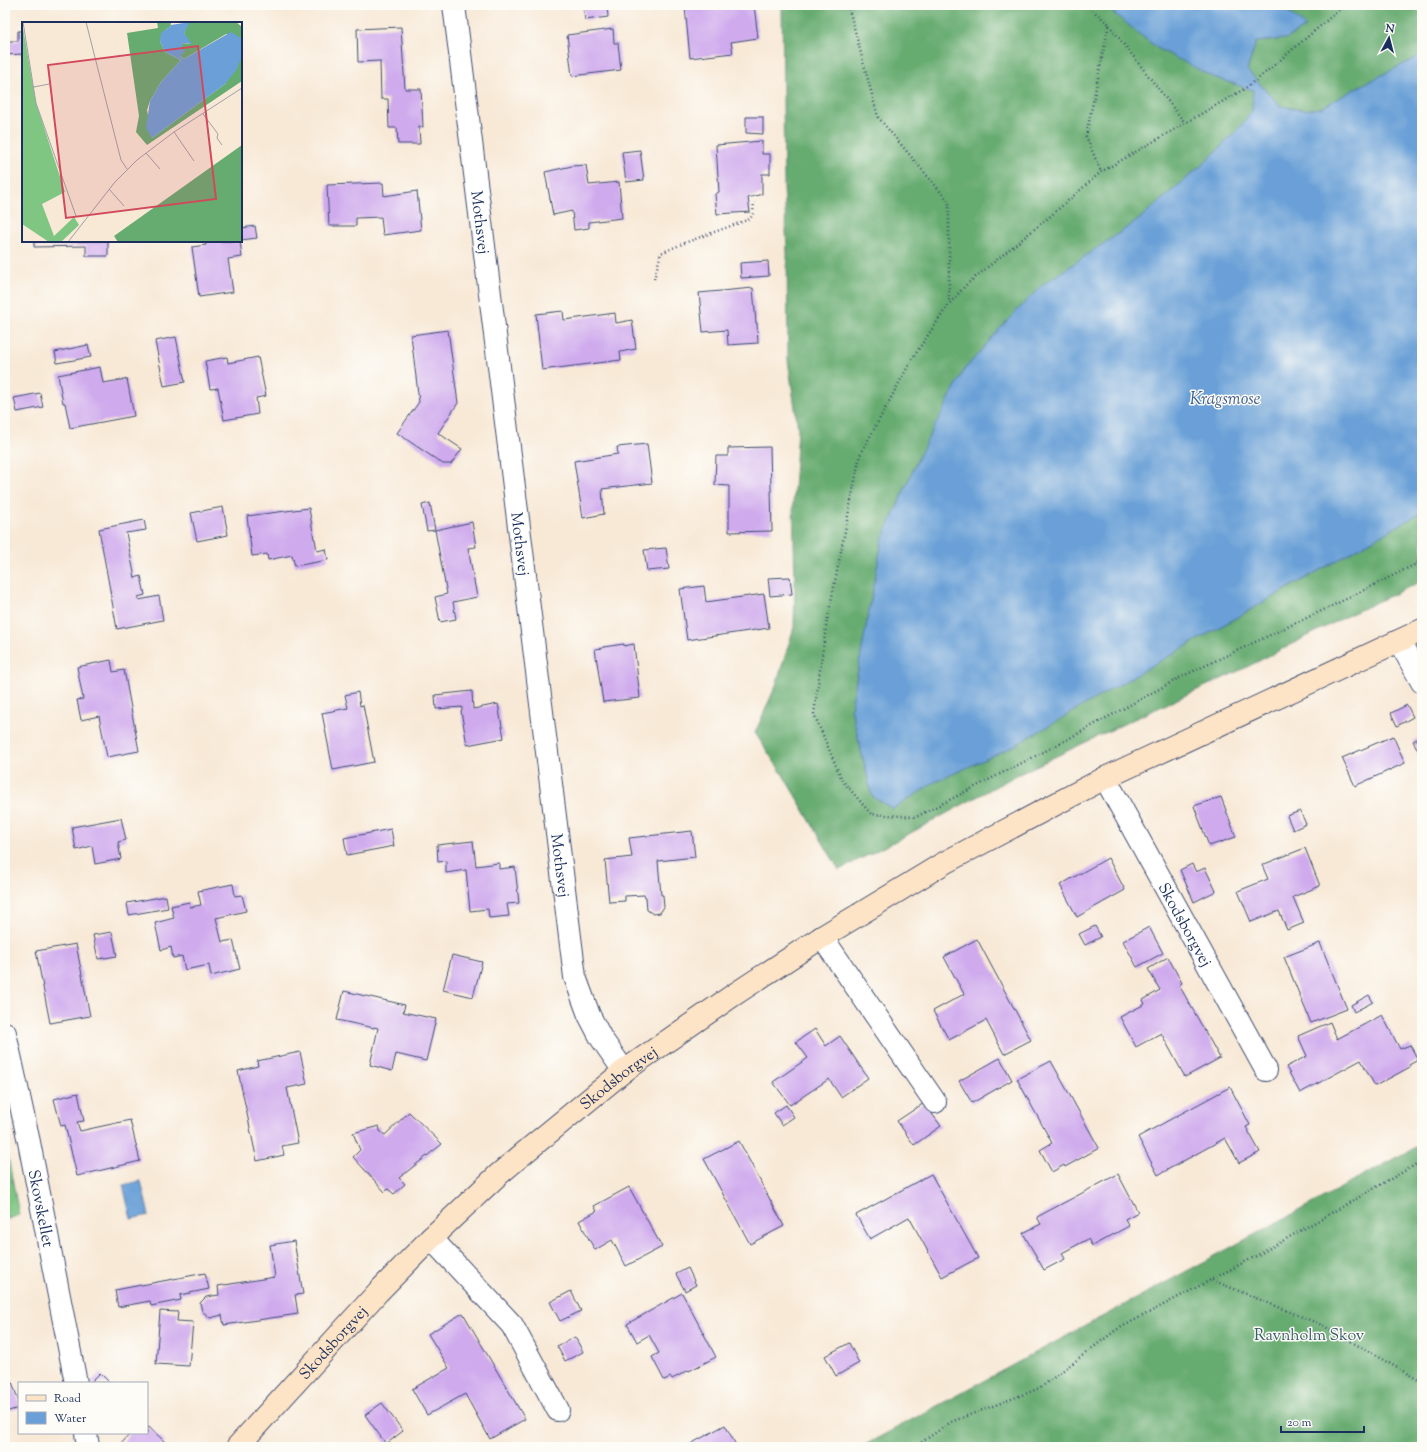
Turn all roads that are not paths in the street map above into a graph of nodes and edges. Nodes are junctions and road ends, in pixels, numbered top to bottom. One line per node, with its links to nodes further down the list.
1 (454, 5): 9 (street, Mothsvej)
2 (1422, 630): 3 (street, Skodsborgvej)
3 (1399, 641): 4 (street); 5 (street, Skodsborgvej)
4 (1422, 682)
5 (1105, 778): 6 (street, Skodsborgvej); 8 (street, Skodsborgvej)
6 (822, 937): 9 (street, Skodsborgvej); 10 (street)
7 (5, 1033): 12 (street, Skovskellet)
8 (1266, 1070)
9 (624, 1072): 11 (street, Skodsborgvej)
10 (935, 1102)
11 (431, 1238): 13 (street); 16 (street, Skodsborgvej)
12 (76, 1382)
13 (558, 1410)
14 (86, 1434): 15 (street)
15 (88, 1447)
16 (237, 1447)

